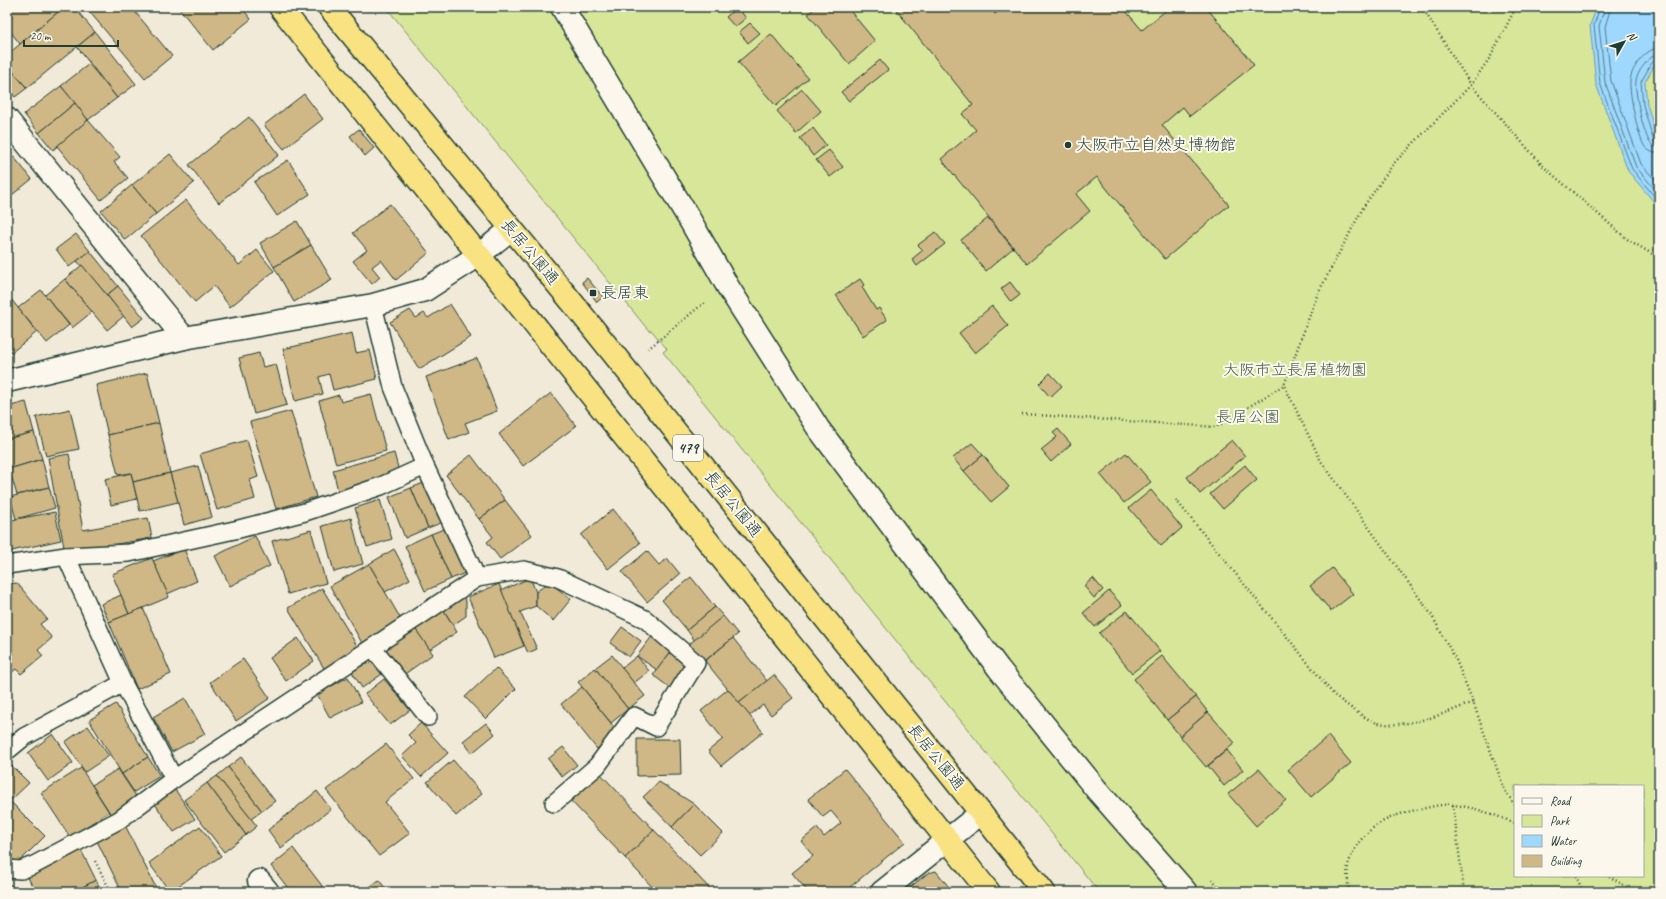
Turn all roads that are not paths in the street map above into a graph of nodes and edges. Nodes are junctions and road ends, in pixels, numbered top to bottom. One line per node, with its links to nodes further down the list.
1 (280, 7): 6 (highway, 479)
2 (329, 7): 5 (highway, 長居公園通 / 479)
3 (562, 7): 26 (street)
4 (7, 119): 8 (street)
5 (511, 229): 6 (street); 20 (highway, 長居公園通 / 479)
6 (479, 255): 7 (street); 21 (highway, 479)
7 (373, 305): 8 (street); 10 (lane)
8 (184, 338): 9 (street)
9 (7, 381)
10 (425, 466): 11 (lane); 13 (lane)
11 (66, 556): 12 (lane); 15 (lane)
12 (7, 565)
13 (477, 578): 14 (lane); 19 (lane)
14 (373, 648): 16 (lane); 18 (lane)
15 (123, 683): 17 (lane); 18 (lane)
16 (428, 717)
17 (7, 751)
18 (174, 779): 22 (lane)
19 (554, 803)
20 (980, 813): 21 (street); 25 (highway, 長居公園通 / 479)
21 (947, 840): 23 (street); 24 (highway, 479)
22 (7, 869)
23 (882, 892)
24 (989, 892)
25 (1044, 892)
26 (1186, 892)

